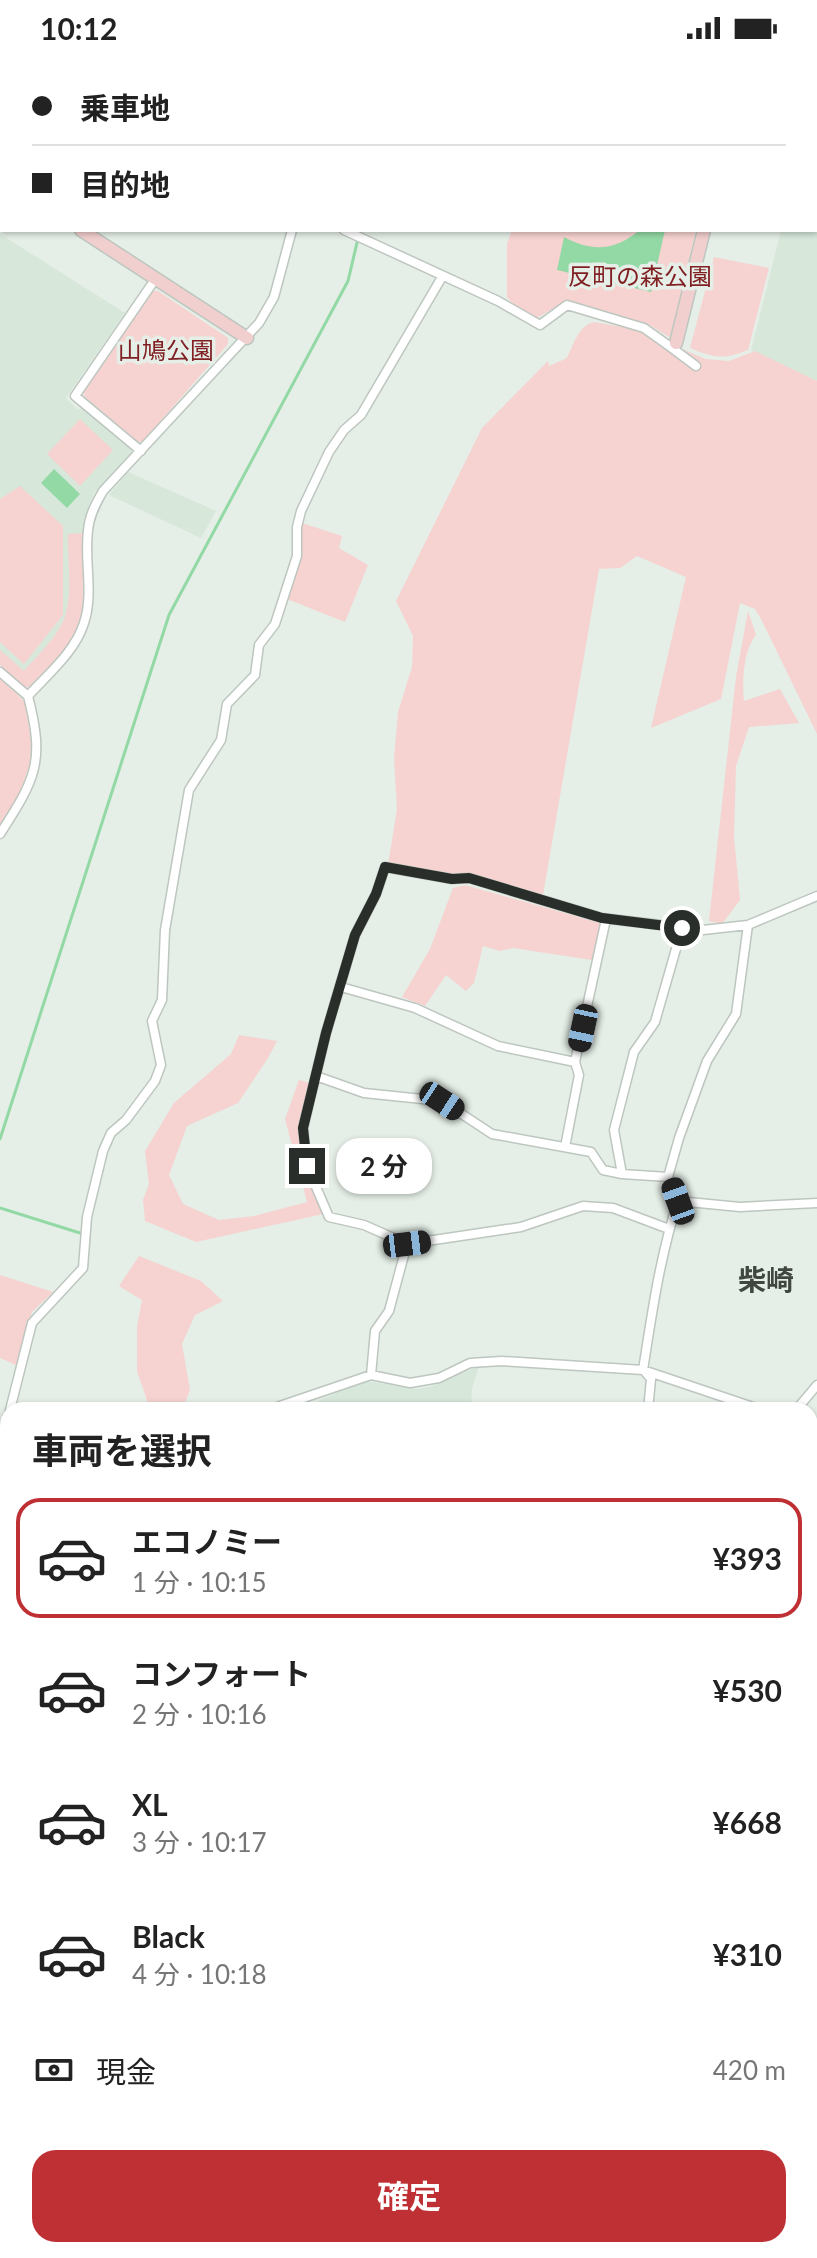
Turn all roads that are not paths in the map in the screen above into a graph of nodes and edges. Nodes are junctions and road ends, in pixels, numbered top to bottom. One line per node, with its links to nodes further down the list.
1 (84, 232): 6 (street)
2 (291, 232): 7 (street)
3 (348, 232): 5 (street)
4 (703, 232): 8 (street)
5 (442, 277): 8 (street); 31 (street)
6 (156, 278): 7 (street); 10 (street)
7 (247, 338): 10 (street)
8 (674, 346): 9 (street)
9 (696, 366)
10 (141, 451): 12 (street)
11 (0, 672): 12 (street)
12 (28, 696): 13 (street)
13 (0, 834)
14 (817, 896): 16 (street)
15 (606, 919): 17 (street); 18 (street); 19 (street)
16 (748, 925): 17 (street); 23 (street)
17 (682, 928): 22 (street)
18 (341, 987): 19 (street); 20 (street)
19 (575, 1062): 21 (street)
20 (316, 1076): 21 (street); 27 (street)
21 (565, 1147): 22 (street)
22 (622, 1174): 23 (street)
23 (668, 1177): 24 (street)
24 (678, 1201): 25 (street); 26 (street)
25 (817, 1203)
26 (669, 1229): 27 (street); 28 (street)
27 (407, 1244): 29 (street)
28 (643, 1370): 29 (street); 33 (street); 34 (street)
29 (371, 1375): 32 (street)
30 (817, 1385): 35 (street)
31 (12, 1402)
32 (292, 1402)
33 (649, 1402)
34 (738, 1402)
35 (803, 1402)

